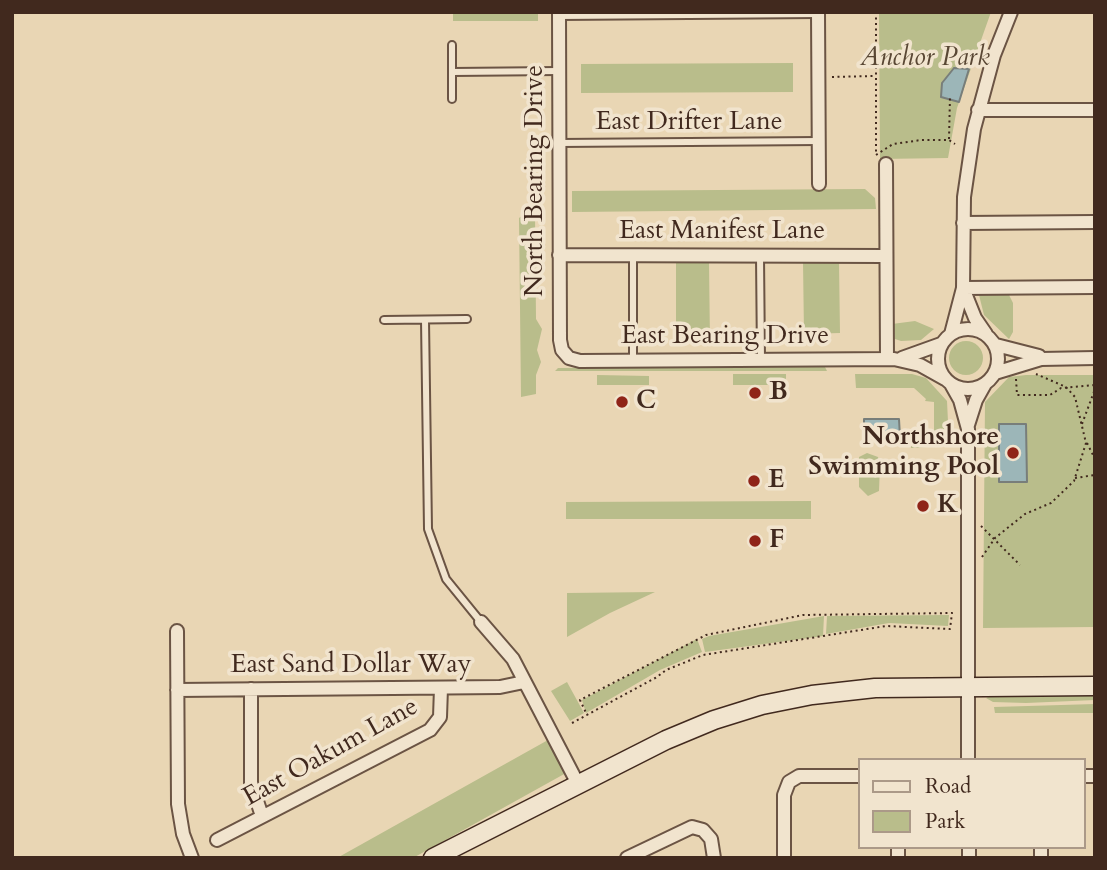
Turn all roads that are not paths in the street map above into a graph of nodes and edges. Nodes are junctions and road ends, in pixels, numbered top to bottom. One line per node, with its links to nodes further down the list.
1 (1011, 12): 8 (street)
2 (818, 13): 3 (lane); 10 (street)
3 (559, 14): 5 (street, North Bearing Drive)
4 (452, 45): 6 (lane)
5 (559, 71): 6 (lane); 11 (street, North Bearing Drive)
6 (452, 72): 7 (lane)
7 (452, 99)
8 (978, 110): 9 (street); 15 (street)
9 (1095, 110)
10 (819, 141): 11 (lane, East Drifter Lane); 13 (street)
11 (559, 143): 18 (street, North Bearing Drive)
12 (886, 164): 19 (street)
13 (819, 184)
14 (1095, 222): 15 (street)
15 (963, 223): 21 (street)
16 (633, 254): 17 (street, East Manifest Lane); 18 (street, East Manifest Lane); 34 (lane)
17 (760, 254): 19 (street, East Manifest Lane); 33 (lane)
18 (559, 255): 29 (street, North Bearing Drive)
19 (885, 256): 32 (street)
20 (1095, 287): 21 (street)
21 (963, 288): 25 (street); 26 (street)
22 (467, 319): 24 (lane)
23 (384, 320): 24 (lane)
24 (425, 320): 39 (lane)
25 (951, 334): 26 (street); 27 (street)
26 (986, 334): 28 (street)
27 (941, 344): 32 (street); 36 (street)
28 (996, 345): 30 (street); 35 (street)
29 (562, 350): 34 (street, East Bearing Drive)
30 (1053, 358): 31 (street); 35 (street)
31 (1095, 358)
32 (890, 359): 33 (street, East Bearing Drive); 36 (street)
33 (761, 360): 34 (street, East Bearing Drive)
34 (633, 361)
35 (995, 373): 37 (street)
36 (948, 381): 37 (street); 38 (street)
37 (985, 384): 38 (street)
38 (968, 429): 43 (street)
39 (481, 622): 41 (street)
40 (177, 631): 46 (street)
41 (524, 682): 44 (street, East Sand Dollar Way); 49 (street)
42 (1095, 686): 43 (main road)
43 (969, 687): 47 (street); 49 (main road)
44 (441, 688): 45 (street, East Sand Dollar Way); 50 (street, East Oakum Lane)
45 (251, 689): 46 (street, East Sand Dollar Way); 50 (street)
46 (177, 690): 52 (street)
47 (968, 758)
48 (858, 776): 56 (street)
49 (578, 784): 53 (main road)
50 (262, 816): 51 (street, East Oakum Lane)
51 (217, 840)
52 (192, 858)
53 (433, 858)
54 (627, 858): 55 (street)
55 (714, 858)
56 (784, 858)

